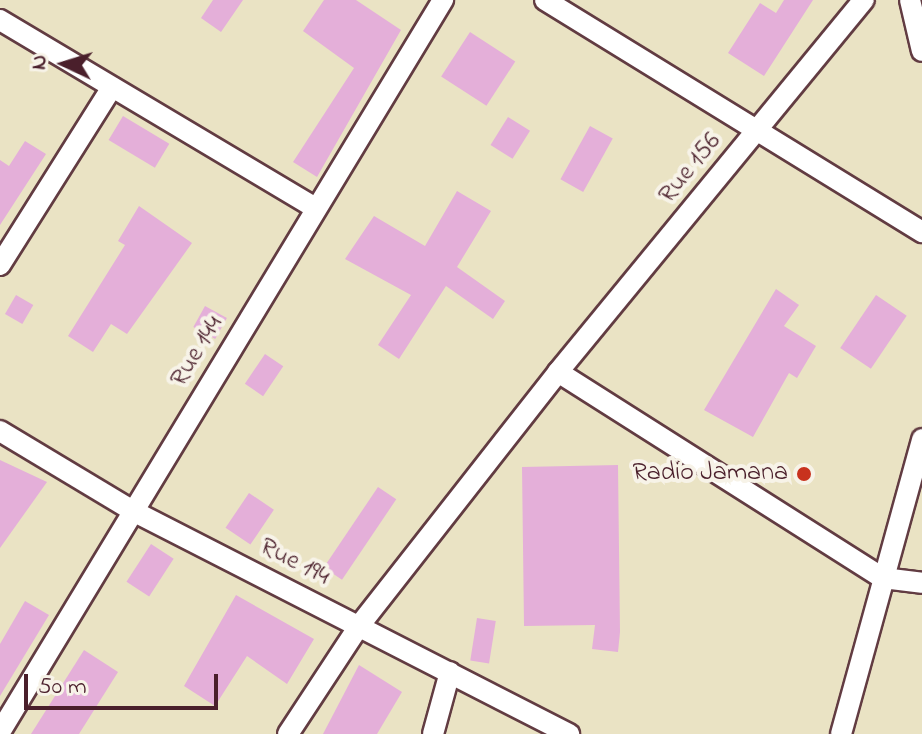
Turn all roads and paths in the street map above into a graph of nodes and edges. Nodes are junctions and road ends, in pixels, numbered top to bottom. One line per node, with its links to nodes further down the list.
1 (443, 0): 9 (street, Rue 144)
2 (545, 0): 8 (street)
3 (864, 0): 8 (street, Rue 156)
4 (910, 0): 6 (street)
5 (0, 20): 7 (street)
6 (922, 51)
7 (112, 87): 9 (street); 11 (street)
8 (754, 133): 10 (street); 12 (street, Rue 156)
9 (315, 208): 15 (street, Rue 144)
10 (922, 232)
11 (0, 265)
12 (558, 372): 16 (street); 18 (street, Rue 156)
13 (0, 431): 15 (street, Rue 194)
14 (922, 439): 16 (street)
15 (133, 511): 18 (street, Rue 194); 20 (street, Rue 144)
16 (883, 578): 17 (street); 24 (street)
17 (922, 583)
18 (359, 626): 19 (street, Rue 194); 21 (street, Rue 156)
19 (450, 672): 22 (street); 23 (street, Rue 194)
20 (3, 731)
21 (288, 734)
22 (433, 734)
23 (569, 734)
24 (841, 734)

